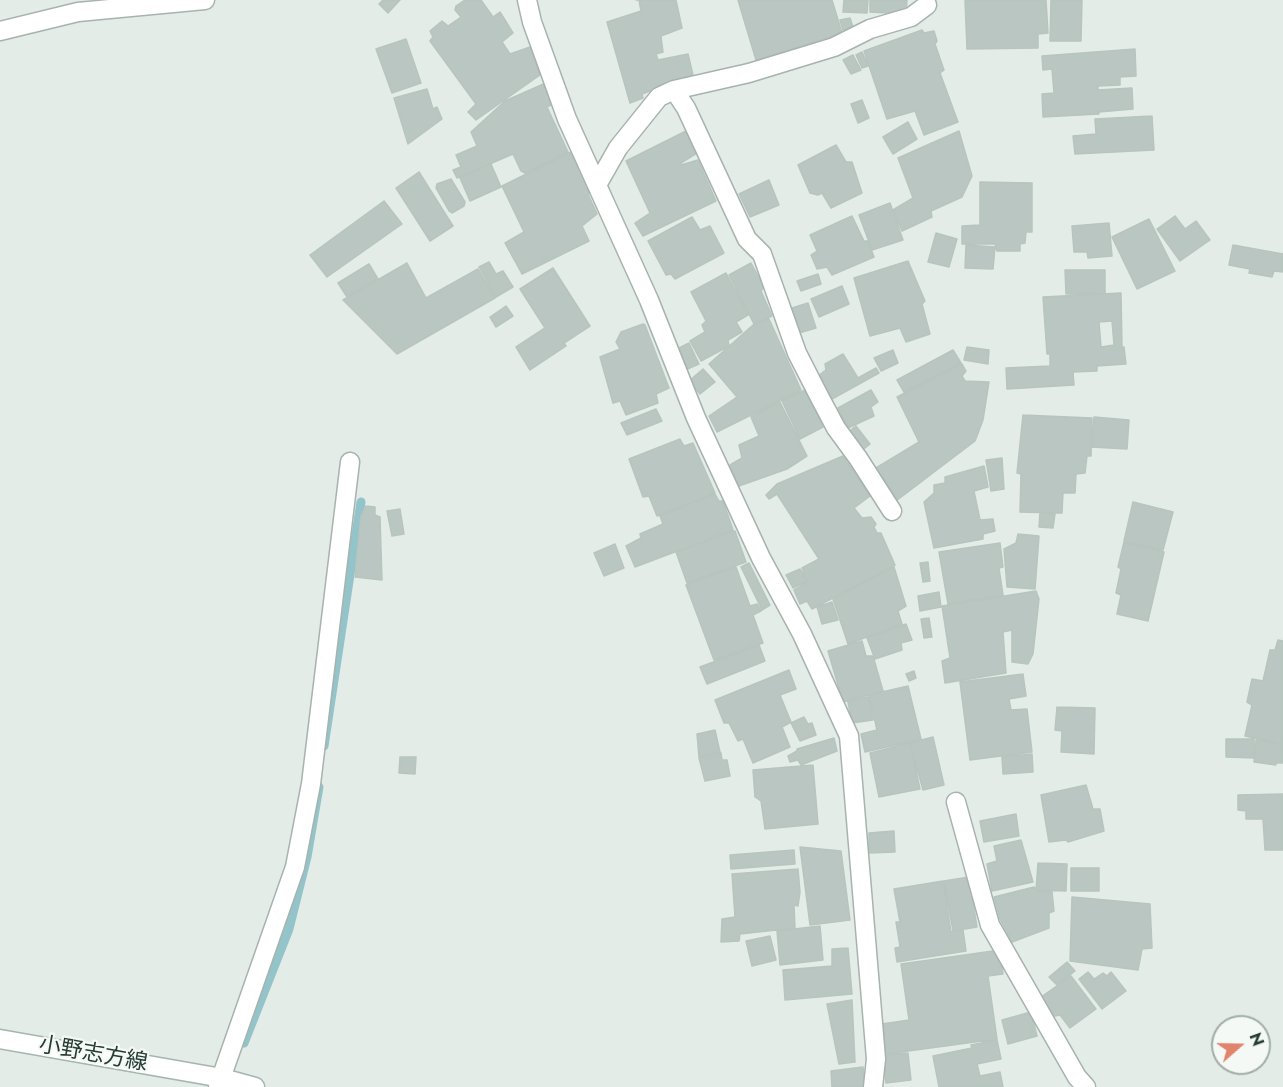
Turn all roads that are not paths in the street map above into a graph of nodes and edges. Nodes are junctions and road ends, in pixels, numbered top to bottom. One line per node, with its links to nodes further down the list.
1 (205, 0): 4 (street)
2 (527, 0): 6 (street)
3 (927, 5): 5 (street)
4 (0, 31)
5 (674, 90): 6 (street); 8 (street)
6 (597, 185): 13 (street)
7 (350, 462): 11 (street)
8 (892, 512)
9 (956, 802): 14 (street)
10 (0, 1040): 11 (street, 小野志方線)
11 (220, 1082): 12 (street, 小野志方線)
12 (255, 1087)
13 (873, 1087)
14 (1086, 1087)

